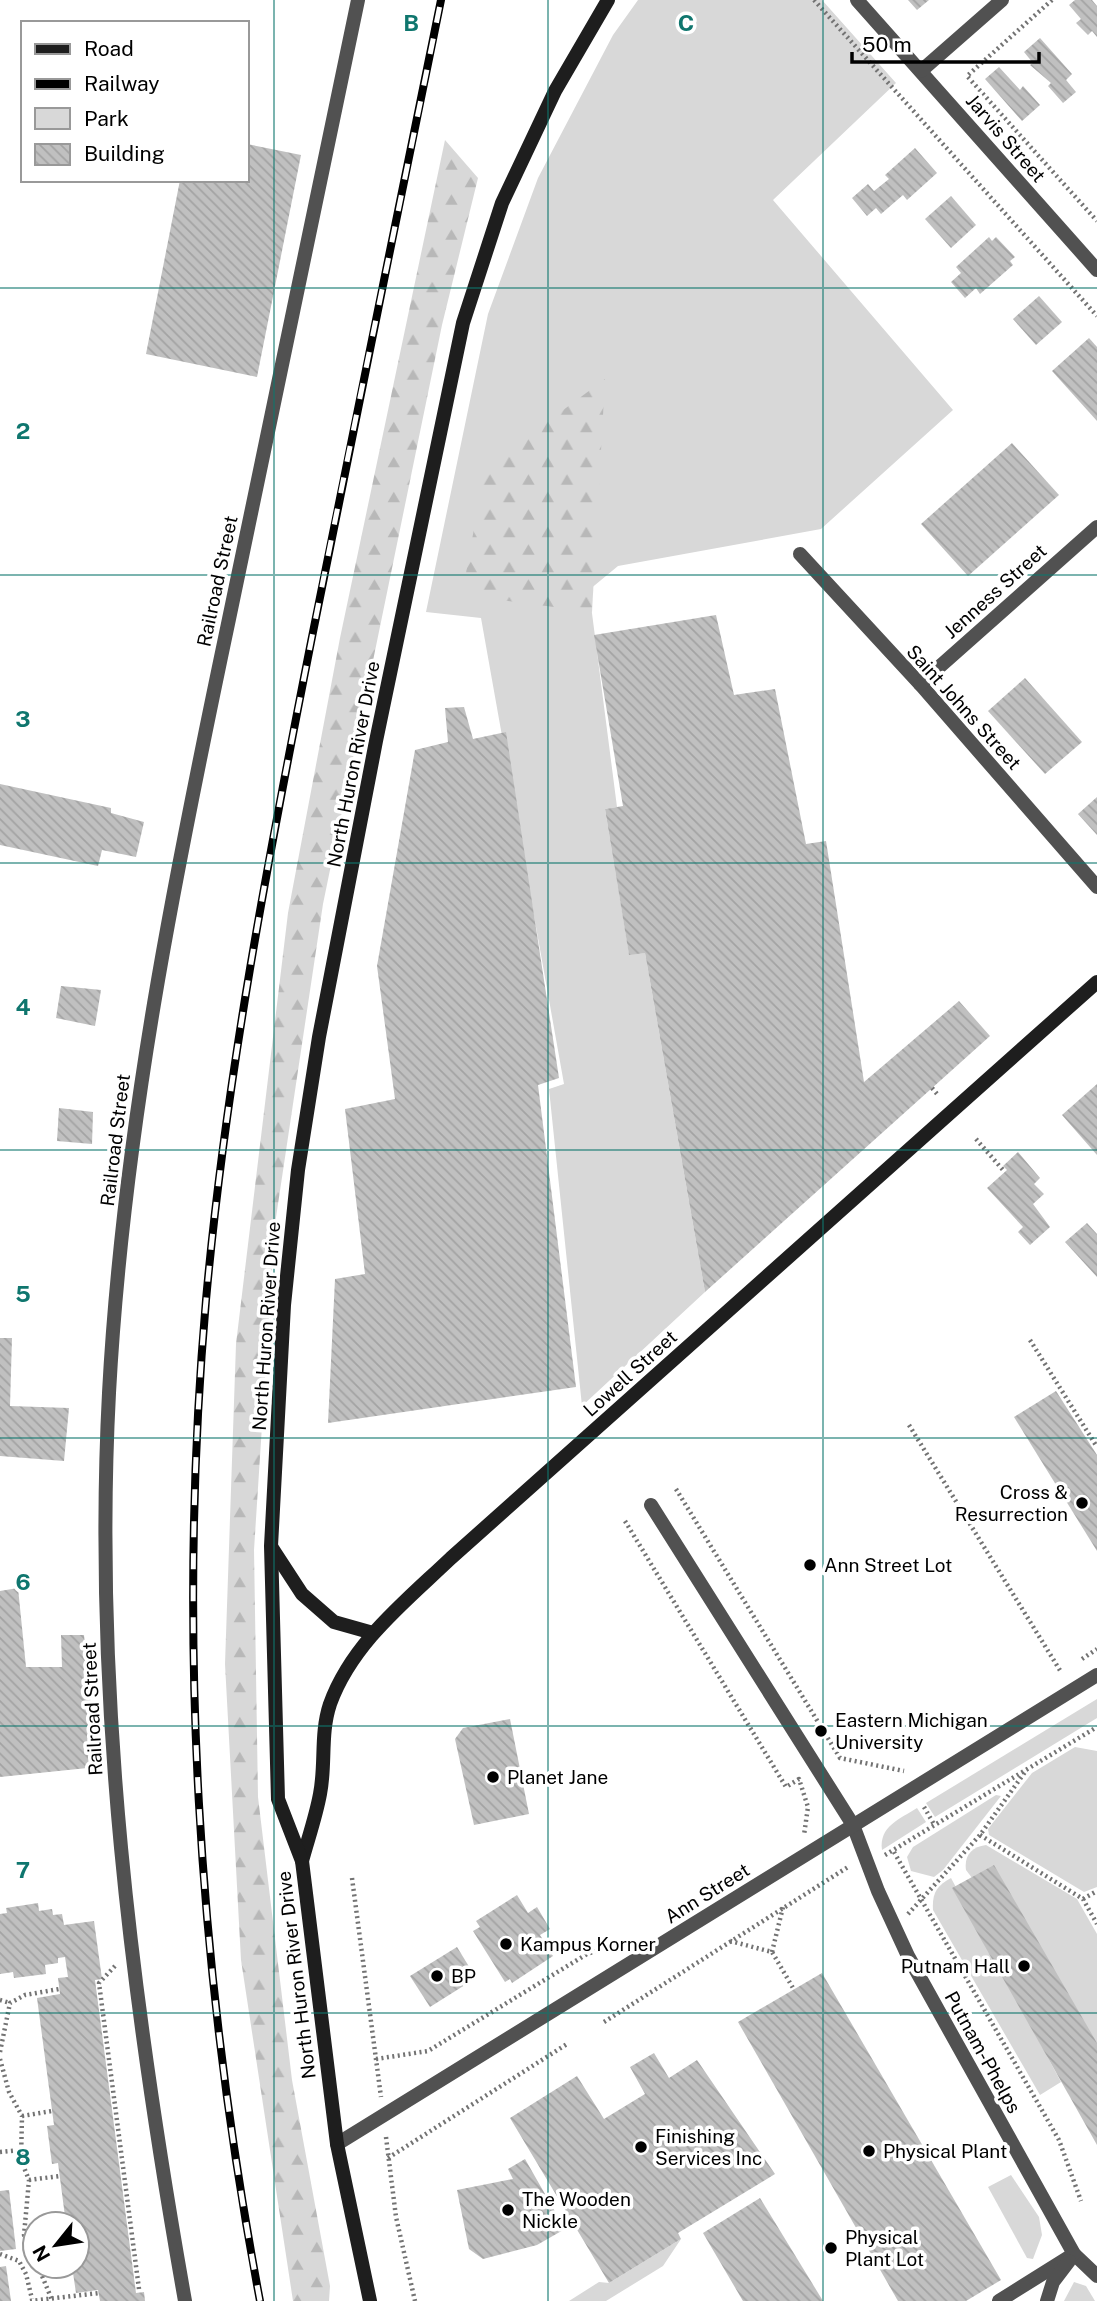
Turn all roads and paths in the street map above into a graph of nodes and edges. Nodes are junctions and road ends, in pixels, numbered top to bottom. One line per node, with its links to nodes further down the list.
1 (358, 0): 84 (street, Railroad Street)
2 (608, 0): 26 (main road, North Huron River Drive)
3 (814, 0): 10 (path)
4 (857, 0): 7 (street, Jarvis Street)
5 (1002, 0): 7 (street)
6 (1052, 0): 8 (path)
7 (921, 71): 9 (street, Jarvis Street)
8 (1097, 221)
9 (1097, 270)
10 (1097, 316)
11 (1097, 527): 13 (street, Jenness Street)
12 (800, 554): 13 (street, Saint Johns Street)
13 (920, 684): 14 (street, Saint Johns Street)
14 (1097, 887)
15 (1097, 982): 27 (main road, Lowell Street)
16 (932, 1088): 17 (path)
17 (939, 1095)
18 (976, 1139): 19 (path)
19 (1003, 1170)
20 (1030, 1340): 22 (path)
21 (909, 1425): 28 (path)
22 (1097, 1447)
23 (676, 1489): 32 (path)
24 (651, 1505): 34 (street, Putnam-Phelps)
25 (625, 1521): 37 (path)
26 (271, 1546): 27 (main road); 40 (main road, North Huron River Drive)
27 (373, 1633): 40 (main road, Lowell Street)
28 (1061, 1672)
29 (1097, 1675): 34 (street, Ann Street)
30 (1096, 1730): 31 (path)
31 (1026, 1770): 35 (path); 36 (path)
32 (904, 1771)
33 (924, 1807): 35 (path)
34 (853, 1825): 65 (street, Ann Street); 76 (street, Putnam-Phelps)
35 (935, 1826): 38 (path)
36 (980, 1835): 46 (path); 47 (path)
37 (792, 1840)
38 (894, 1852): 39 (path); 47 (path)
39 (881, 1857)
40 (302, 1861): 67 (main road, North Huron River Drive)
41 (850, 1866): 44 (path)
42 (823, 1869): 44 (path)
43 (352, 1878): 63 (path)
44 (829, 1879): 48 (path)
45 (1097, 1891): 46 (path)
46 (1083, 1899): 50 (path)
47 (923, 1901): 49 (path); 73 (path)
48 (783, 1907): 52 (path); 53 (path)
49 (905, 1917)
50 (1097, 1924)
51 (629, 1940): 63 (path)
52 (729, 1941): 53 (path); 59 (path)
53 (772, 1952): 55 (path)
54 (121, 1959): 80 (path)
55 (793, 1988)
56 (59, 1989): 58 (path)
57 (0, 2000): 58 (path)
58 (10, 2003): 61 (path)
59 (604, 2022)
60 (567, 2044): 70 (path)
61 (0, 2052)
62 (0, 2059): 66 (path)
63 (376, 2059): 65 (path)
64 (52, 2110): 66 (path)
65 (384, 2114): 67 (street, Ann Street); 70 (path)
66 (22, 2116): 68 (path)
67 (337, 2144): 85 (main road, North Huron River Drive)
68 (20, 2150): 69 (path); 72 (path)
69 (0, 2152)
70 (388, 2158): 86 (path)
71 (60, 2176): 72 (path)
72 (29, 2180): 74 (path)
73 (1081, 2201)
74 (26, 2210)
75 (0, 2254): 77 (path)
76 (1074, 2254): 78 (street, Putnam-Phelps); 87 (street); 88 (street)
77 (19, 2261): 82 (path)
78 (1097, 2276)
79 (44, 2280): 83 (path)
80 (139, 2289)
81 (99, 2293): 83 (path)
82 (31, 2300): 83 (path)
83 (52, 2301)
84 (186, 2301)
85 (370, 2301)
86 (415, 2301)
87 (999, 2301)
88 (1047, 2301)

